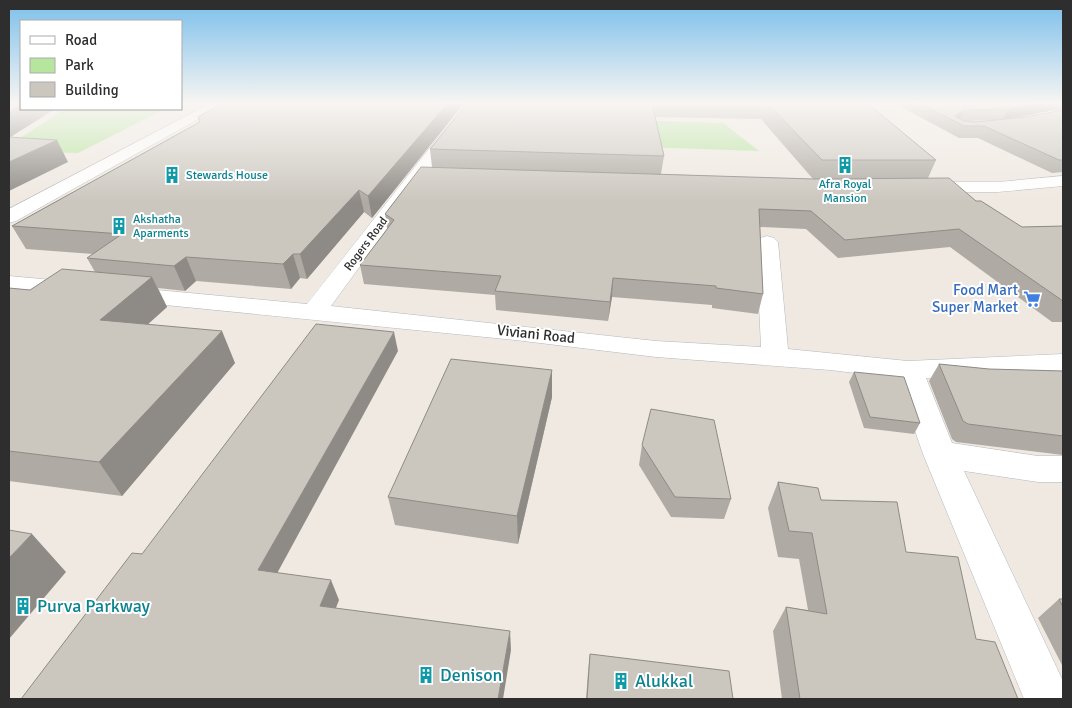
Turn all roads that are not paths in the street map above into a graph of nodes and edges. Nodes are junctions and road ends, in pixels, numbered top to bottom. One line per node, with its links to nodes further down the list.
1 (144, 136): 6 (street)
2 (159, 136): 7 (street)
3 (451, 136): 10 (street, Rogers Road)
4 (1063, 181): 5 (street)
5 (909, 187)
6 (9, 208)
7 (9, 217)
8 (767, 242): 11 (street)
9 (9, 283): 10 (street, Viviani Road)
10 (313, 313): 11 (street, Viviani Road)
11 (775, 358): 13 (street, Viviani Road)
12 (1063, 363): 13 (street, Viviani Road)
13 (908, 370): 14 (street)
14 (940, 454): 15 (street); 16 (street)
15 (1063, 469)
16 (1048, 699)

